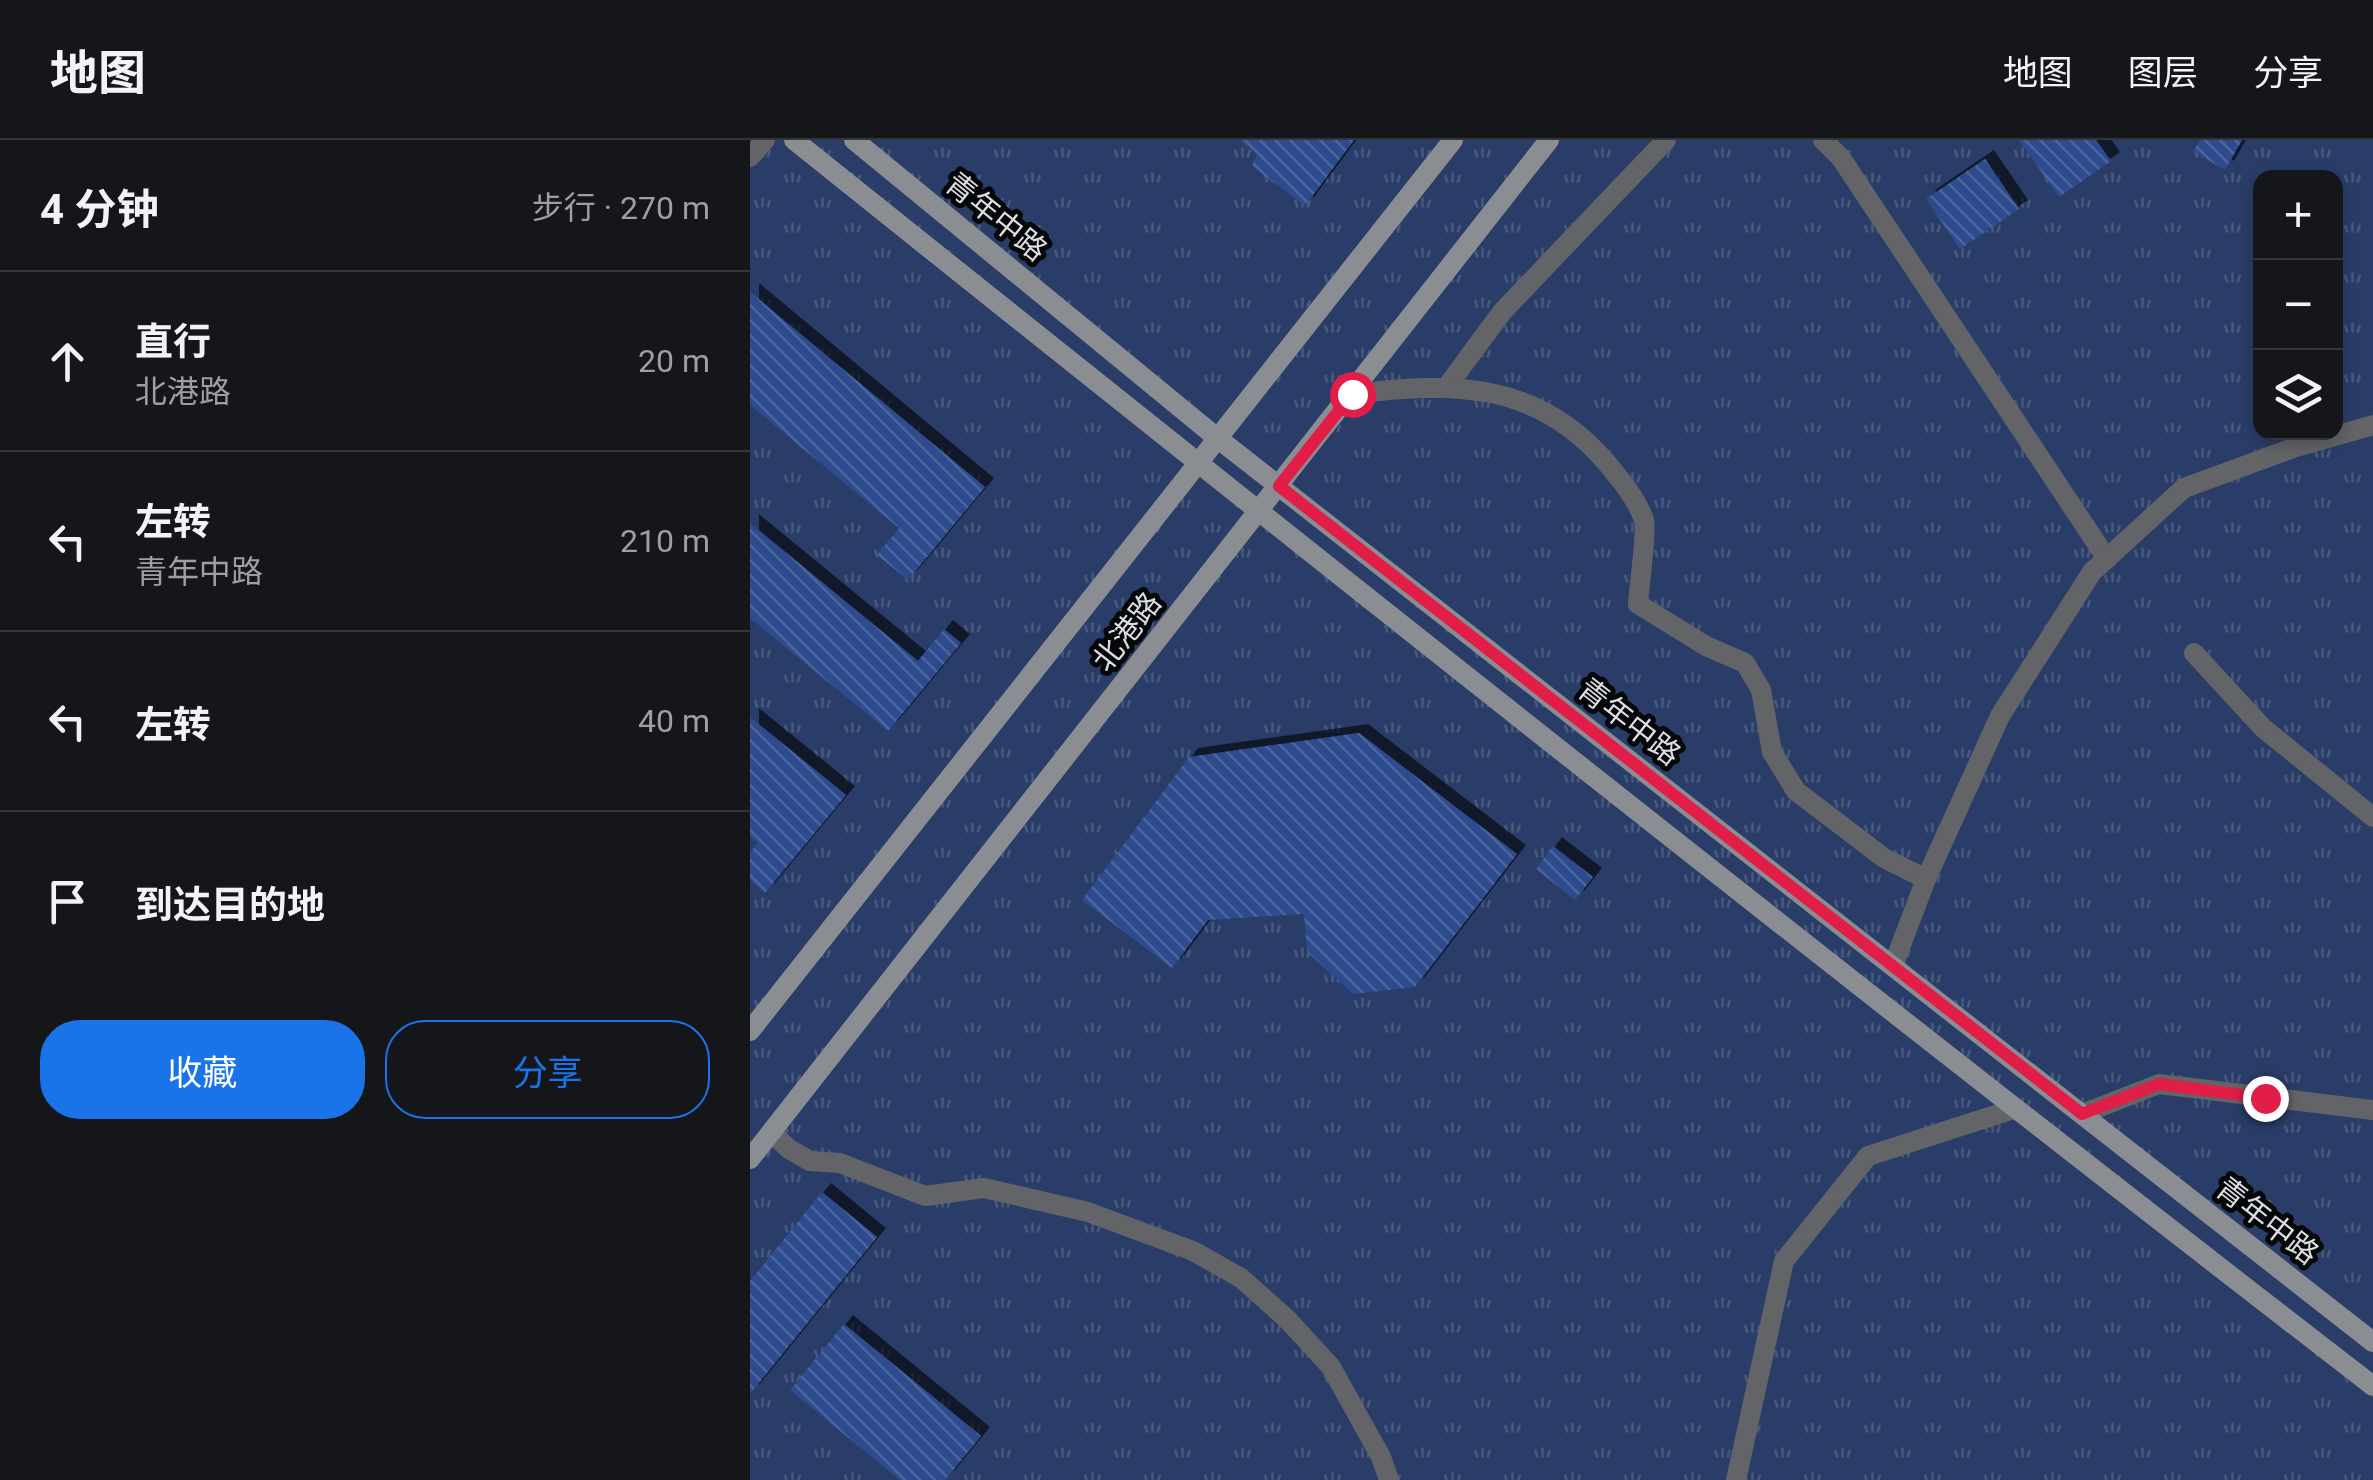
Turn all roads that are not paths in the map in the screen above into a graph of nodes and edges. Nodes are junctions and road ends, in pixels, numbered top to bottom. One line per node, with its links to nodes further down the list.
1 (765, 140): 8 (street)
2 (794, 140): 13 (main road)
3 (854, 140): 12 (main road, 青年中路)
4 (1452, 140): 12 (main road, 北港路)
5 (1550, 140): 10 (main road, 北港路)
6 (1666, 140): 9 (street)
7 (1823, 140): 16 (street)
8 (750, 157)
9 (1446, 388): 10 (street); 19 (street)
10 (1352, 394): 14 (main road, 北港路)
11 (2373, 425): 16 (street)
12 (1216, 437): 13 (main road, 北港路); 14 (main road, 青年中路)
13 (1196, 462): 15 (main road); 21 (main road, 北港路)
14 (1279, 486): 15 (main road, 北港路); 20 (main road, 青年中路)
15 (1259, 513): 22 (main road); 25 (main road, 北港路)
16 (2107, 559): 19 (street)
17 (2194, 653): 18 (street)
18 (2373, 817)
19 (1926, 879): 20 (street)
20 (1893, 966): 24 (main road, 青年中路)
21 (750, 1030)
22 (2014, 1109): 28 (main road); 30 (street)
23 (2373, 1110): 24 (street)
24 (2082, 1114): 27 (main road, 青年中路)
25 (771, 1132): 26 (main road, 北港路); 29 (street)
26 (750, 1160)
27 (2373, 1342)
28 (2373, 1386)
29 (1389, 1480)
30 (1736, 1480)

